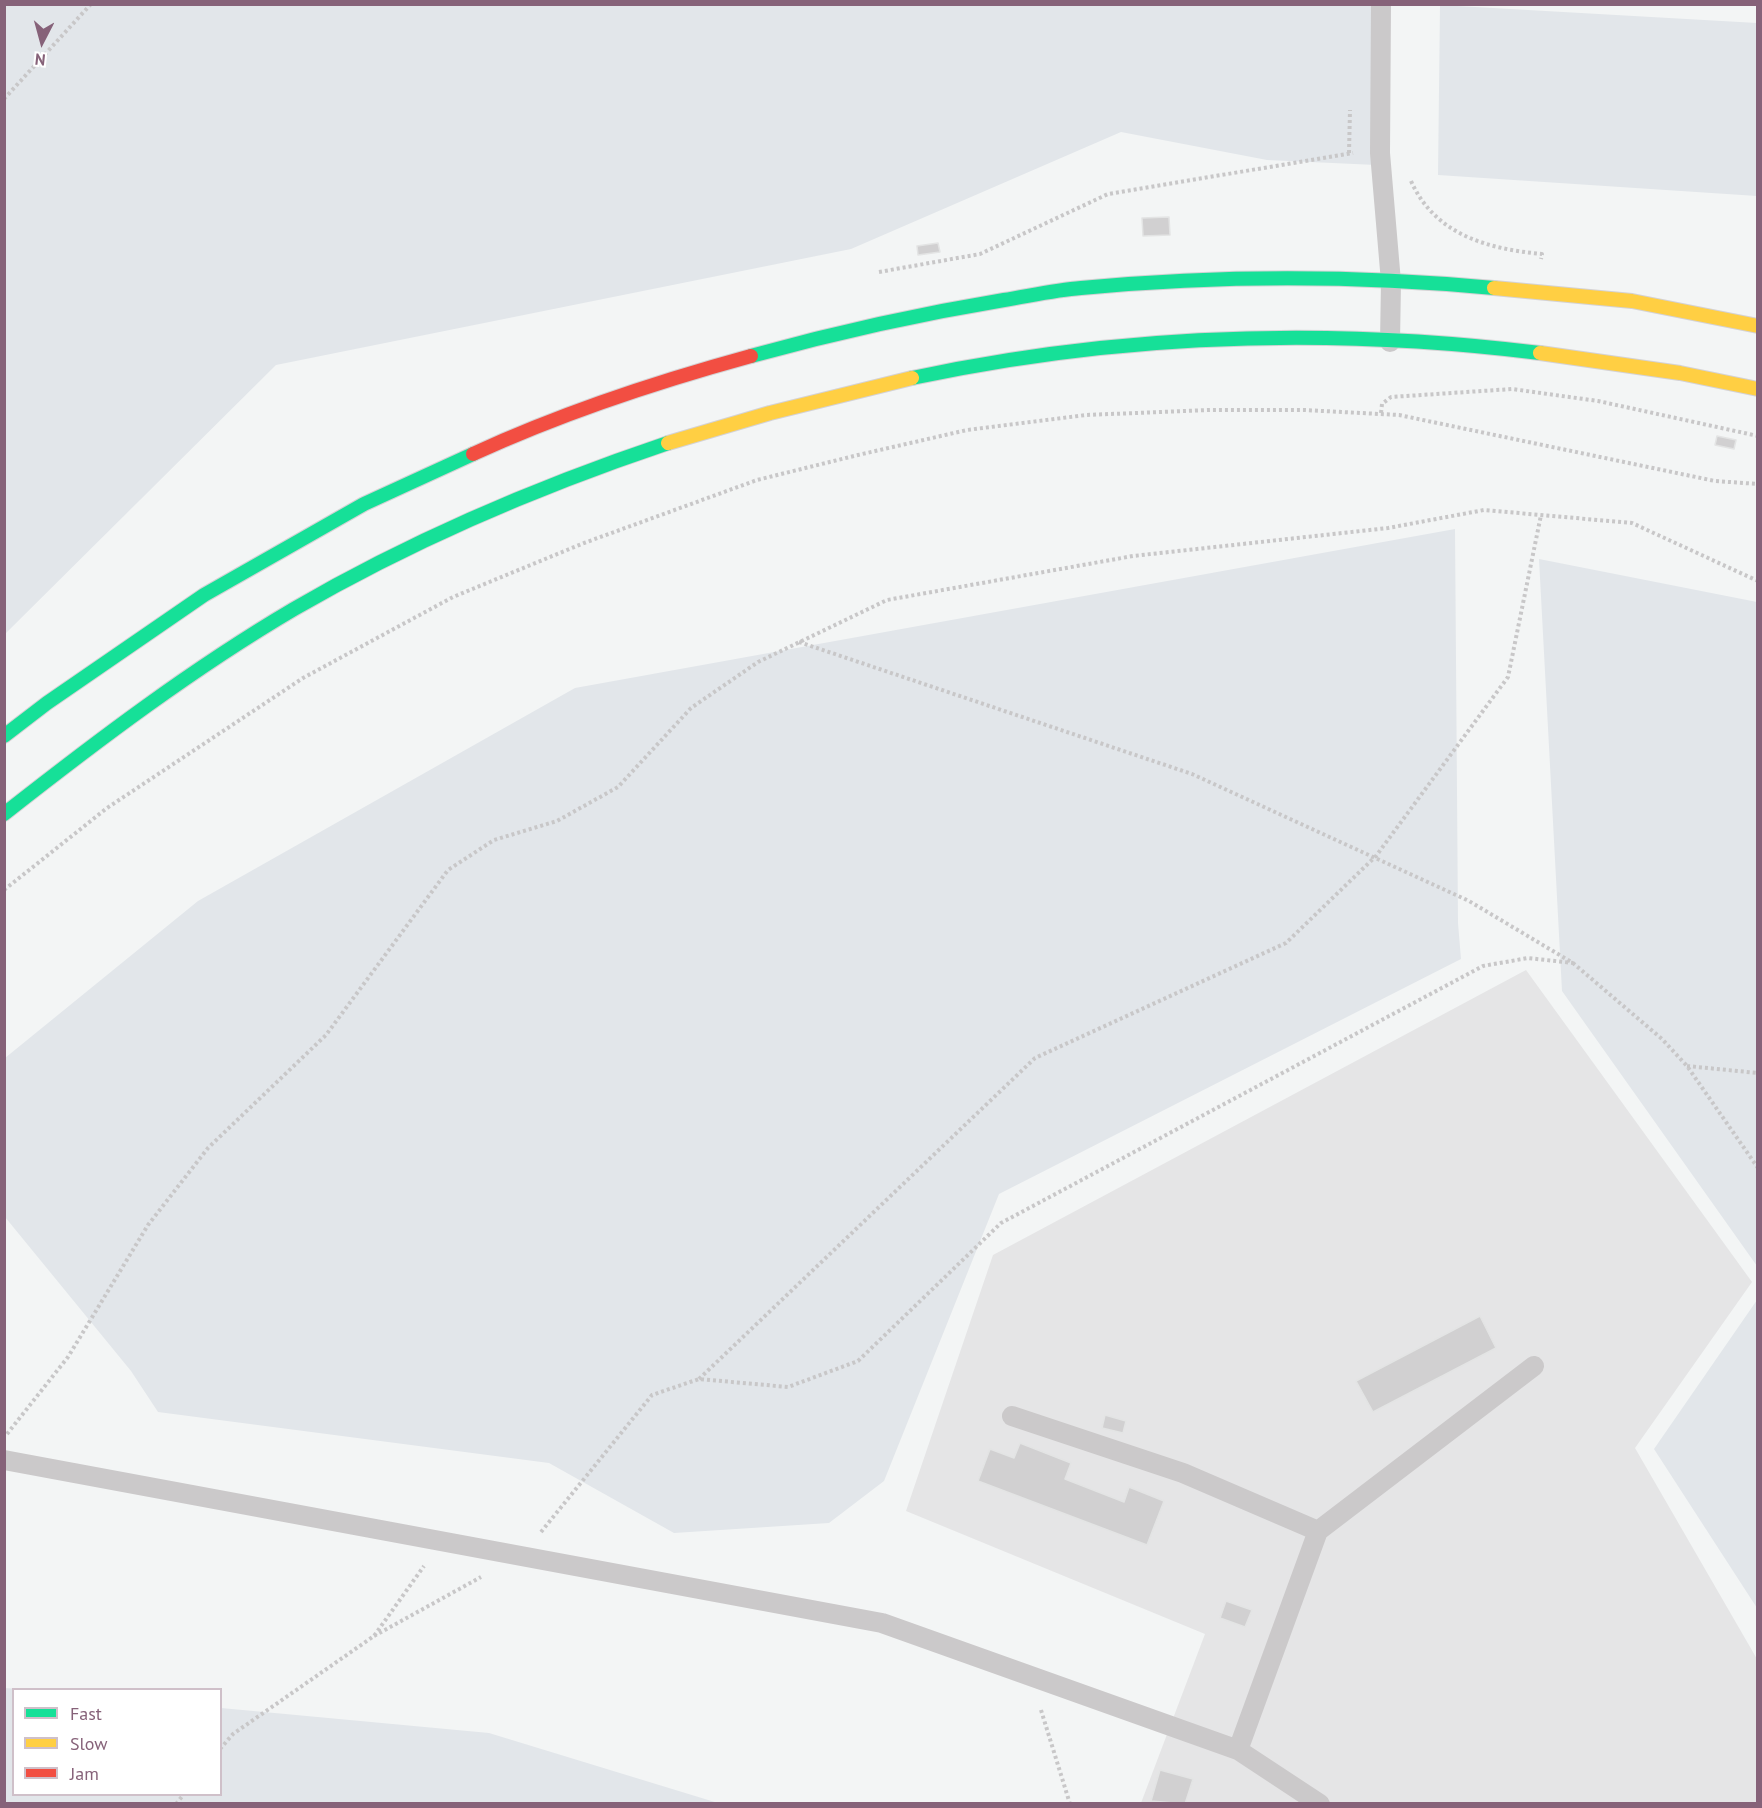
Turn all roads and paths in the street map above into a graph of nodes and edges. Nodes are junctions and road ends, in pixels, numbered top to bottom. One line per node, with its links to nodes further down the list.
1 (91, 4): 3 (path)
2 (1381, 4): 4 (lane)
3 (4, 99)
4 (1380, 153): 5 (path); 6 (path); 7 (lane)
5 (1541, 269)
6 (879, 272)
7 (1391, 282): 8 (main road); 9 (lane); 17 (main road)
8 (1758, 326)
9 (1390, 342): 10 (main road); 18 (main road)
10 (1758, 389)
11 (1381, 413): 12 (path); 13 (path); 20 (path)
12 (1758, 436)
13 (1758, 484)
14 (1541, 515): 15 (path); 16 (path); 19 (path)
15 (1758, 581)
16 (799, 642): 19 (path); 28 (path)
17 (4, 736)
18 (4, 814)
19 (1376, 856): 21 (path); 26 (path)
20 (4, 890)
21 (1573, 963): 22 (path); 26 (path)
22 (1687, 1066): 23 (path); 24 (path)
23 (1758, 1073)
24 (1758, 1168)
25 (1534, 1366): 30 (lane)
26 (699, 1379): 32 (path)
27 (1012, 1416): 30 (lane)
28 (4, 1437)
29 (4, 1460): 31 (lane)
30 (1318, 1531): 36 (lane)
31 (442, 1541): 32 (lane); 33 (path)
32 (521, 1555): 33 (path); 34 (lane)
33 (374, 1636): 35 (path)
34 (1030, 1676): 36 (lane); 37 (path)
35 (222, 1747)
36 (1238, 1750): 38 (lane)
37 (1070, 1803)
38 (1320, 1803)

